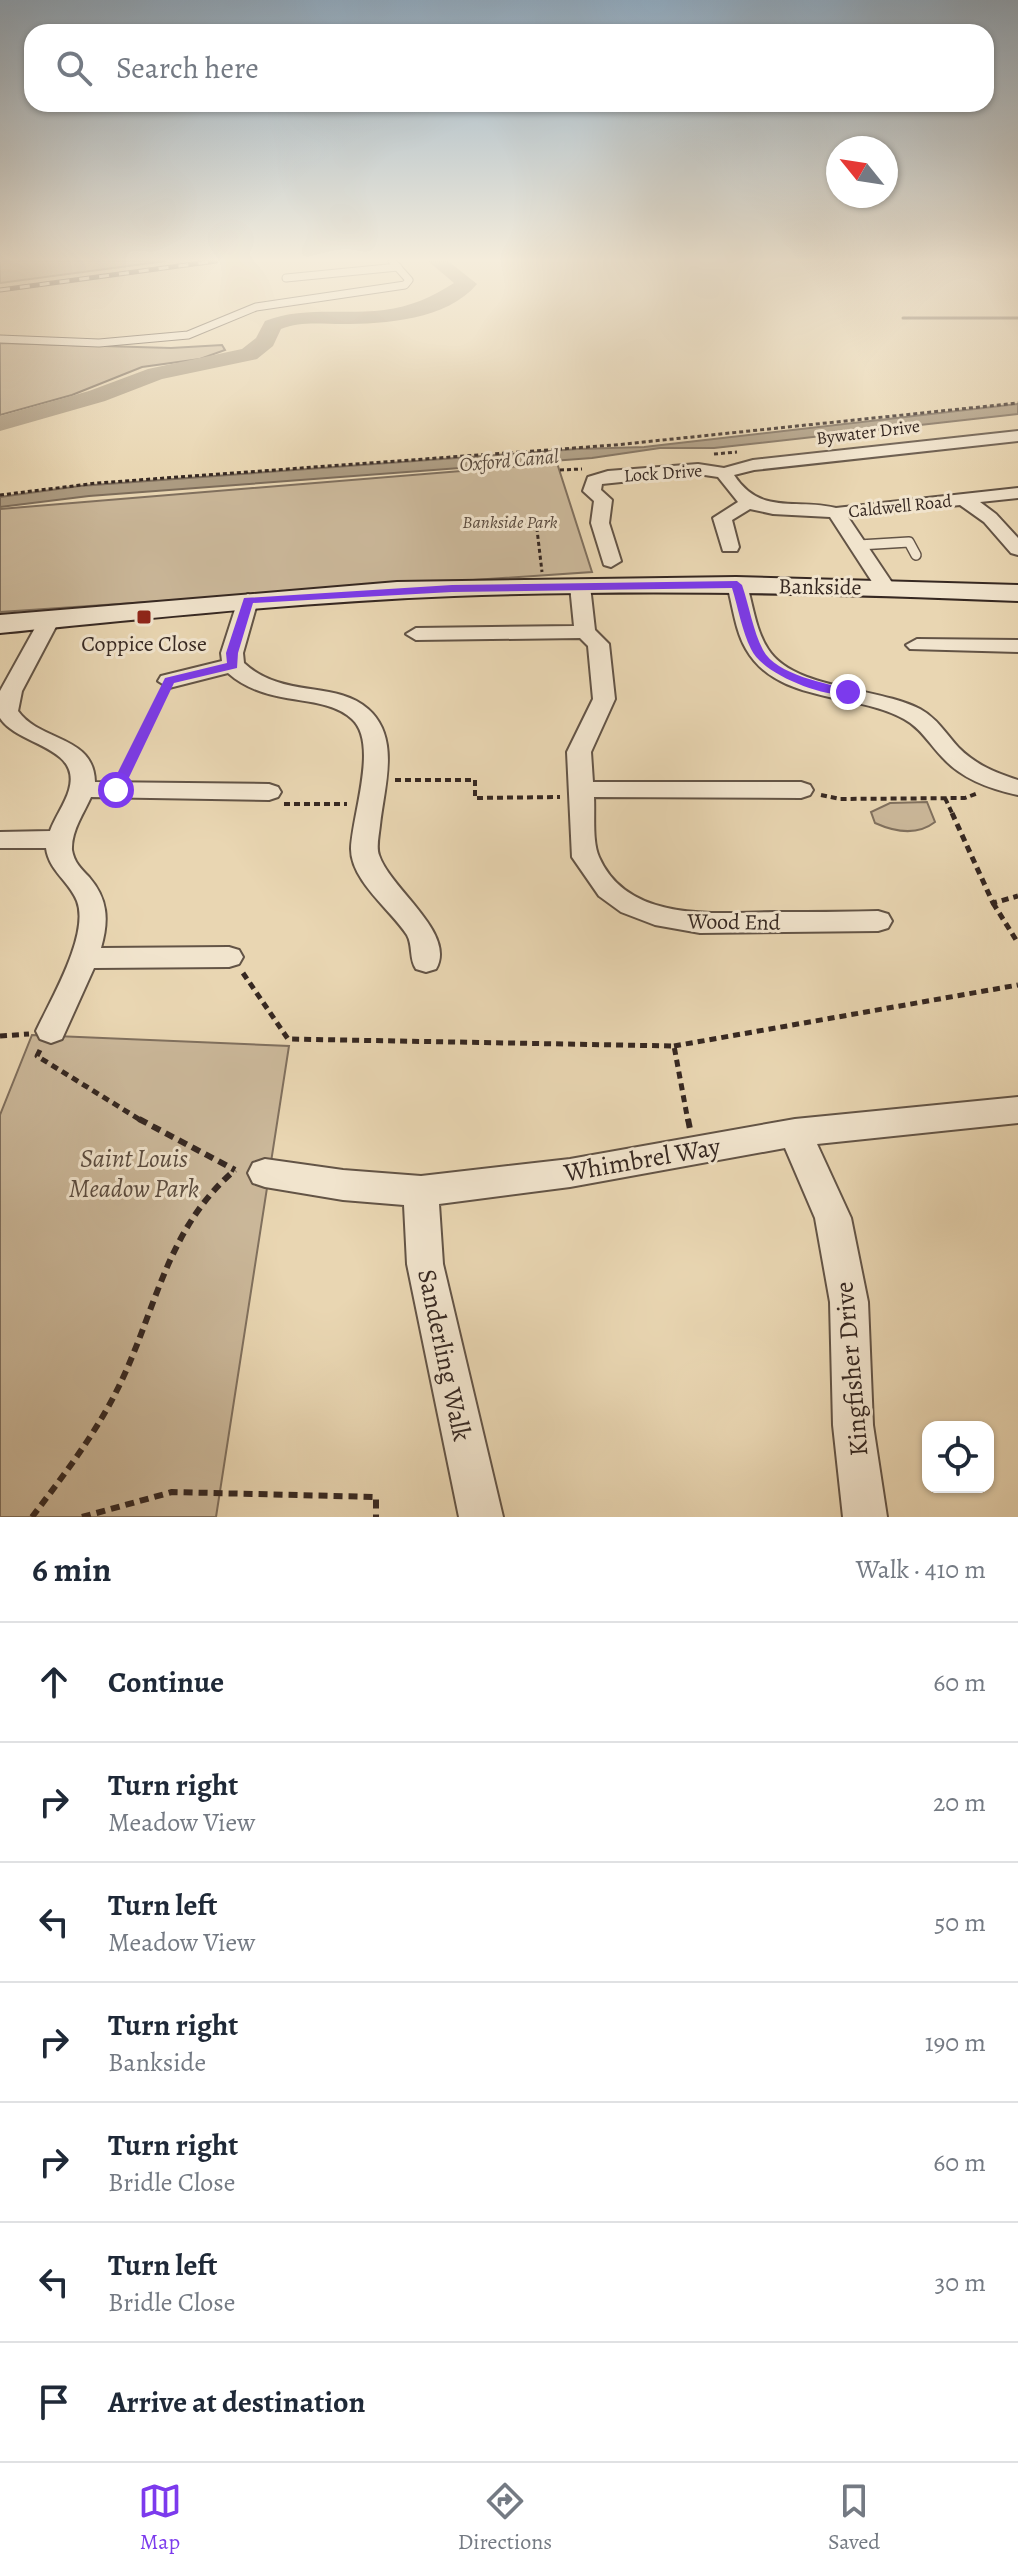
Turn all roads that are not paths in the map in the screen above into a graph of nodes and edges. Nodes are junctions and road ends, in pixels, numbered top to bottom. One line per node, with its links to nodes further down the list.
1 (196, 332): 2 (lane)
2 (0, 339)
3 (1017, 437): 4 (street, Bywater Drive)
4 (724, 473): 7 (street); 13 (street, Lock Drive)
5 (1018, 493): 6 (street, Caldwell Road)
6 (964, 499): 8 (street, Caldwell Road); 11 (street, Caldwell Road)
7 (748, 503): 8 (street); 10 (street)
8 (832, 511): 9 (street, Caldwell Road)
9 (859, 545): 12 (lane); 16 (street, Caldwell Road)
10 (730, 547)
11 (1018, 549)
12 (916, 555)
13 (611, 561)
14 (737, 585): 15 (street, Bankside); 16 (street, Bankside); 28 (street)
15 (580, 586): 18 (street, Bankside); 21 (street, Wood End)
16 (885, 587): 17 (street, Bankside)
17 (1018, 593)
18 (248, 600): 19 (street, Bankside); 25 (street)
19 (50, 619): 20 (street, Bankside); 27 (street)
20 (0, 624)
21 (585, 632): 22 (street); 32 (street, Wood End)
22 (416, 634)
23 (917, 645): 24 (street)
24 (1018, 646)
25 (233, 665): 26 (street); 38 (street)
26 (169, 681)
27 (4, 711): 29 (street)
28 (1008, 785)
29 (82, 789): 31 (street); 33 (street)
30 (801, 790): 32 (street)
31 (269, 792)
32 (582, 793): 35 (street, Wood End)
33 (60, 839): 34 (street); 37 (street)
34 (0, 840)
35 (878, 921)
36 (229, 957): 37 (street)
37 (83, 958): 39 (street)
38 (426, 962)
39 (51, 1031)
40 (1018, 1110): 41 (street, Whimbrel Way)
41 (795, 1133): 43 (street, Whimbrel Way); 45 (street, Kingfisher Drive)
42 (265, 1173): 43 (street, Whimbrel Way)
43 (421, 1191): 44 (street, Sanderling Walk)
44 (481, 1517)
45 (865, 1517)

